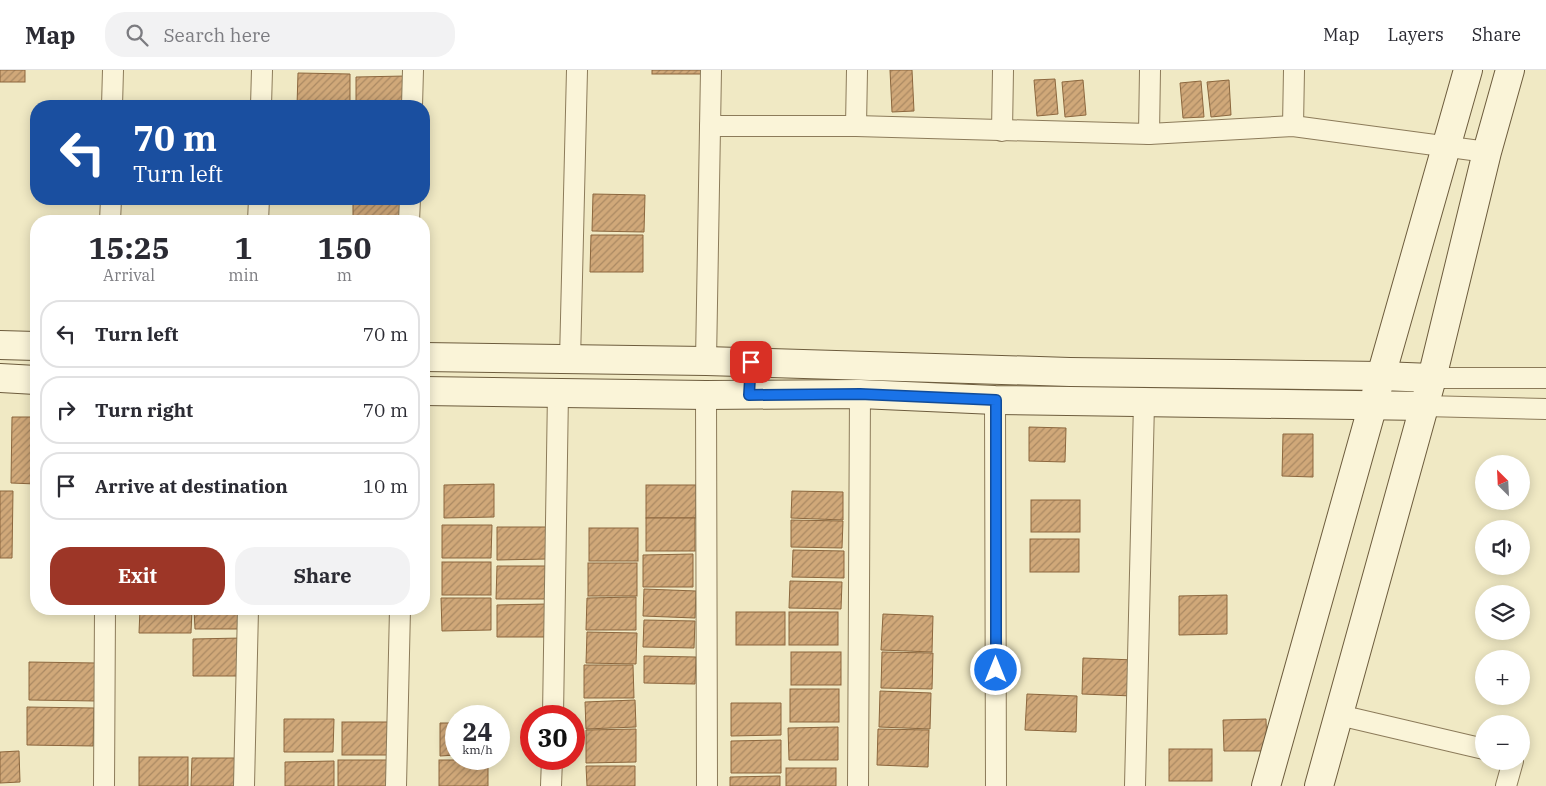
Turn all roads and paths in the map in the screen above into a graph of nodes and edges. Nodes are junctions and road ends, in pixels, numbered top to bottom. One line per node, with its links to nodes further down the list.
1 (113, 70): 12 (street)
2 (262, 70): 13 (street)
3 (413, 70): 14 (street)
4 (577, 70): 25 (street)
5 (711, 70): 15 (street)
6 (857, 70): 16 (street)
7 (1003, 70): 18 (street)
8 (1150, 70): 19 (street)
9 (1294, 70): 17 (street)
10 (1468, 70): 20 (street)
11 (1510, 70): 21 (street)
12 (112, 100)
13 (261, 100)
14 (412, 100)
15 (710, 126): 16 (street); 26 (street)
16 (856, 126): 18 (street)
17 (1293, 126): 19 (street); 20 (street)
18 (1002, 131): 19 (street)
19 (1149, 134)
20 (1446, 147): 21 (street); 28 (street)
21 (1487, 152): 30 (street)
22 (0, 345): 23 (street)
23 (30, 346)
24 (430, 357): 25 (street)
25 (570, 360): 26 (street)
26 (706, 361): 27 (street)
27 (751, 362): 28 (street); 37 (street)
28 (1381, 376): 30 (street); 40 (street)
29 (0, 378): 32 (street)
30 (1432, 378): 31 (street); 41 (street)
31 (1546, 378)
32 (30, 380)
33 (430, 391): 34 (street)
34 (558, 392): 36 (street); 46 (street)
35 (860, 394): 37 (street); 38 (street); 56 (street)
36 (706, 395): 37 (street); 55 (street)
37 (749, 395)
38 (996, 400): 39 (street); 57 (street)
39 (1144, 403): 40 (street); 58 (street)
40 (1373, 405): 41 (street); 59 (street)
41 (1424, 406): 42 (street); 47 (street)
42 (1546, 409)
43 (105, 615): 51 (street)
44 (248, 615): 52 (street)
45 (400, 615): 53 (street)
46 (553, 705)
47 (1339, 715): 48 (street); 60 (street)
48 (1475, 747)
49 (552, 770): 54 (street)
50 (1510, 770): 61 (street)
51 (104, 786)
52 (244, 786)
53 (396, 786)
54 (551, 786)
55 (707, 786)
56 (858, 786)
57 (996, 786)
58 (1135, 786)
59 (1266, 786)
60 (1319, 786)
61 (1506, 786)

